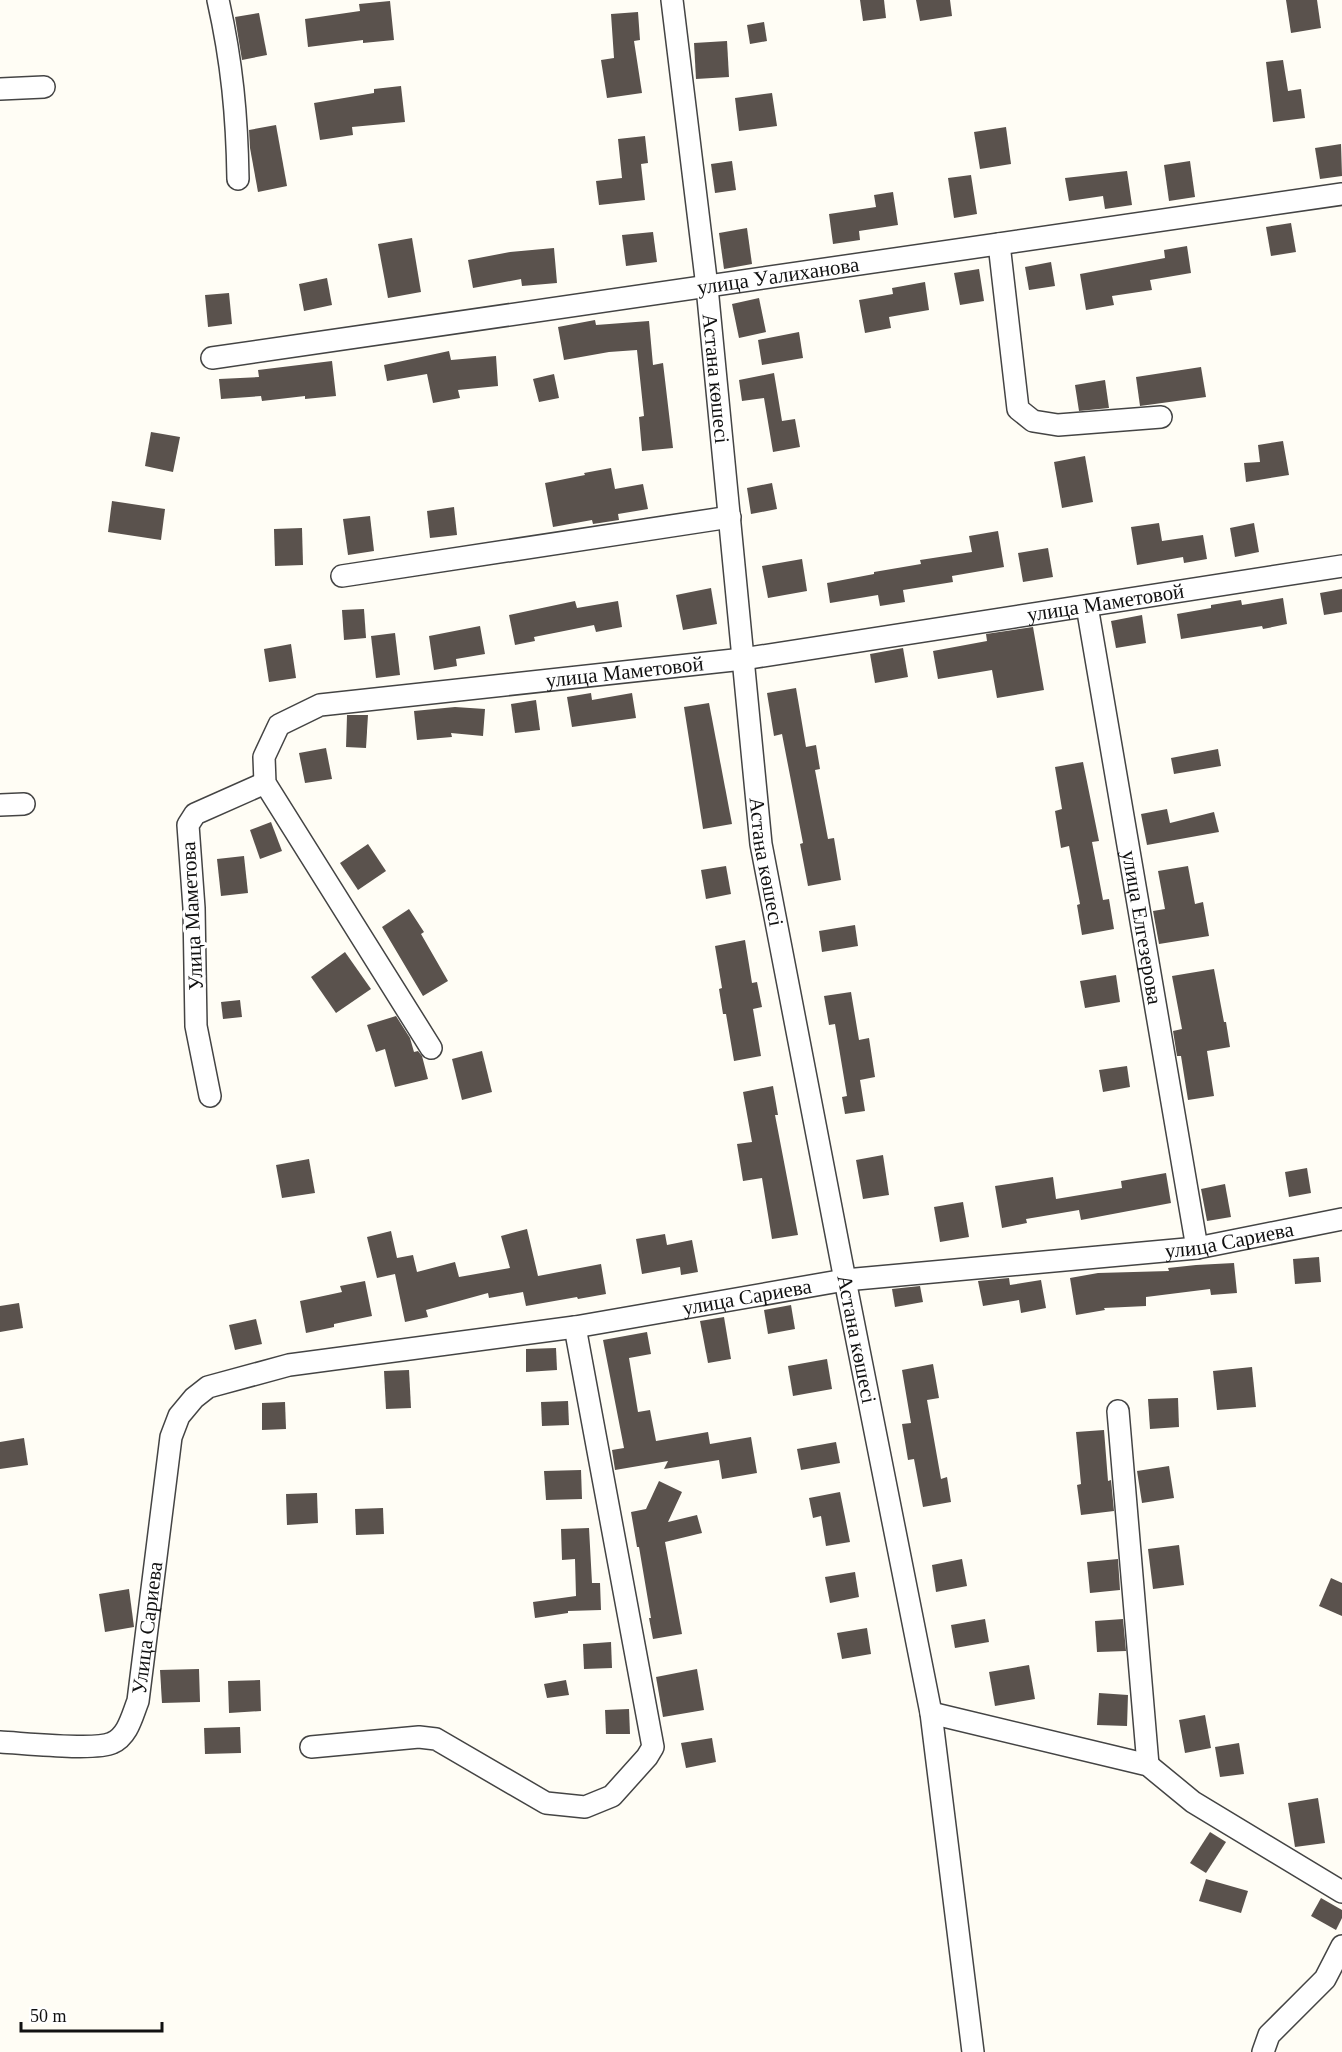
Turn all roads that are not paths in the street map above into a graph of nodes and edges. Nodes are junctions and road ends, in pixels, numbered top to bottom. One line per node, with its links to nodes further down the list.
1 (218, 0): 5 (street)
2 (672, 0): 8 (street, Астана көшесі)
3 (44, 87): 4 (street)
4 (0, 89)
5 (238, 179)
6 (1342, 194): 7 (street, улица Уалиханова)
7 (999, 244): 8 (street, улица Уалиханова); 10 (street)
8 (707, 287): 9 (street, улица Уалиханова); 11 (street, Астана көшесі)
9 (212, 358)
10 (1161, 417)
11 (730, 517): 13 (street); 15 (street, Астана көшесі)
12 (1342, 566): 14 (street, улица Маметовой)
13 (342, 576)
14 (1087, 606): 15 (street, улица Маметовой); 22 (street, улица Елгезерова)
15 (743, 659): 16 (street, улица Маметовой); 23 (street, Астана көшесі)
16 (265, 783): 19 (street); 20 (street, Улица Маметова)
17 (24, 804): 18 (street)
18 (0, 805)
19 (431, 1048)
20 (210, 1096)
21 (1342, 1219): 22 (street, улица Сариева)
22 (1197, 1248): 23 (street, улица Сариева)
23 (845, 1280): 24 (street, улица Сариева); 27 (street, Астана көшесі)
24 (575, 1327): 25 (street, улица Сариева); 29 (street)
25 (194, 1398): 28 (street, Улица Сариева)
26 (1118, 1411): 30 (street)
27 (931, 1713): 30 (street); 33 (street, Астана көшесі)
28 (0, 1742)
29 (311, 1747)
30 (1148, 1765): 31 (street)
31 (1342, 1892)
32 (1342, 1946): 34 (street)
33 (973, 2052)
34 (1263, 2052)

